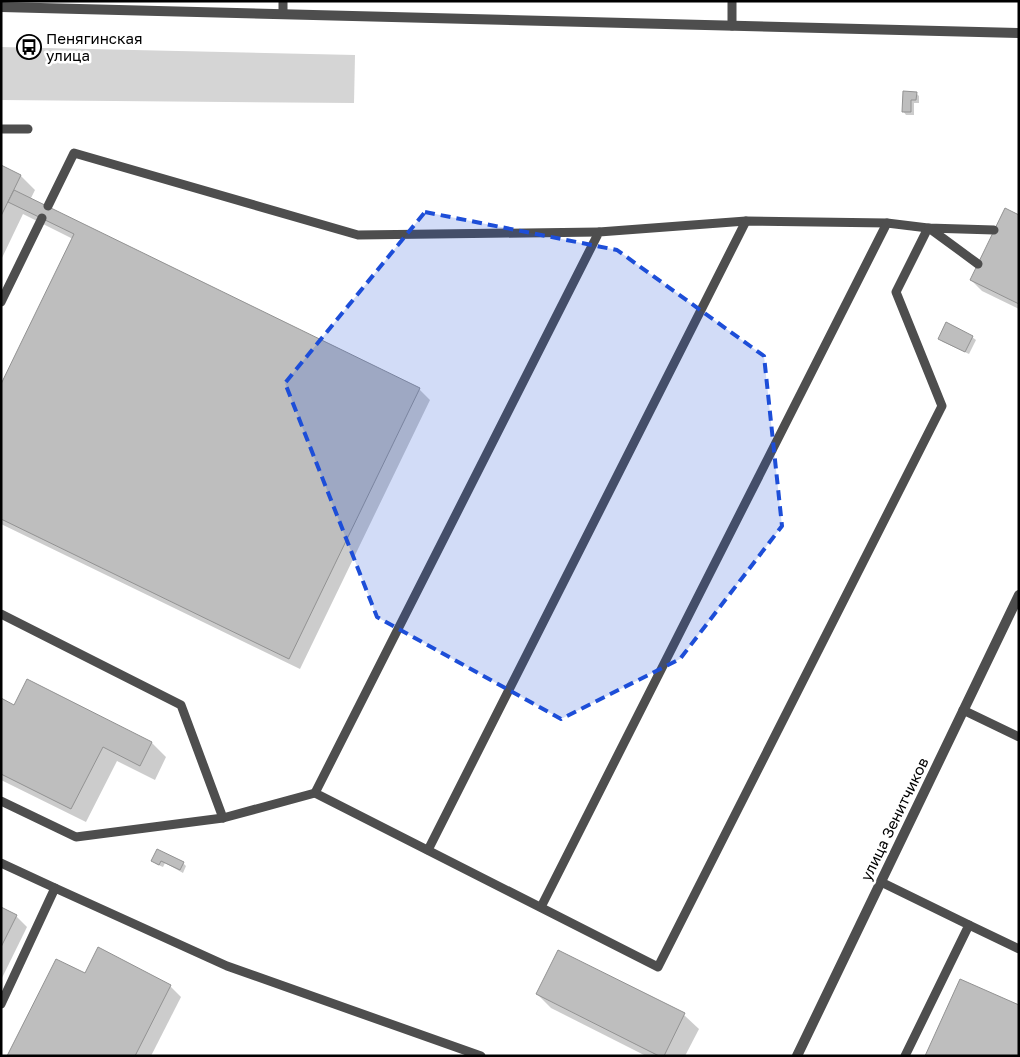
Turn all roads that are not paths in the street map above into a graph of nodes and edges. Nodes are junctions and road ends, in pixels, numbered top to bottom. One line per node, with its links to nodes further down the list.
1 (283, 1): 5 (lane)
2 (732, 1): 6 (lane)
3 (61, 5): 4 (street); 5 (street)
4 (1, 7)
5 (283, 14): 6 (street)
6 (732, 26): 7 (street)
7 (1019, 33)
8 (1, 129): 9 (lane)
9 (28, 129)
10 (48, 206): 16 (lane)
11 (42, 218): 18 (lane)
12 (746, 221): 13 (lane); 16 (lane); 26 (lane)
13 (887, 223): 14 (lane); 30 (lane)
14 (928, 228): 15 (lane); 17 (lane); 30 (lane)
15 (994, 230)
16 (599, 232): 23 (lane)
17 (978, 264)
18 (1, 302)
19 (1019, 595): 21 (street, улица Зенитчиков)
20 (1, 614): 25 (lane)
21 (963, 710): 22 (lane); 28 (street, улица Зенитчиков)
22 (1019, 737)
23 (315, 793): 25 (lane); 26 (lane)
24 (1, 801): 25 (lane)
25 (223, 818)
26 (428, 850): 30 (lane)
27 (1, 863): 29 (lane)
28 (881, 882): 31 (lane); 35 (street, улица Зенитчиков)
29 (55, 888): 33 (lane); 34 (lane)
30 (541, 907)
31 (968, 924): 32 (lane); 36 (lane)
32 (1019, 949)
33 (1, 1004)
34 (481, 1056)
35 (797, 1056)
36 (905, 1056)

